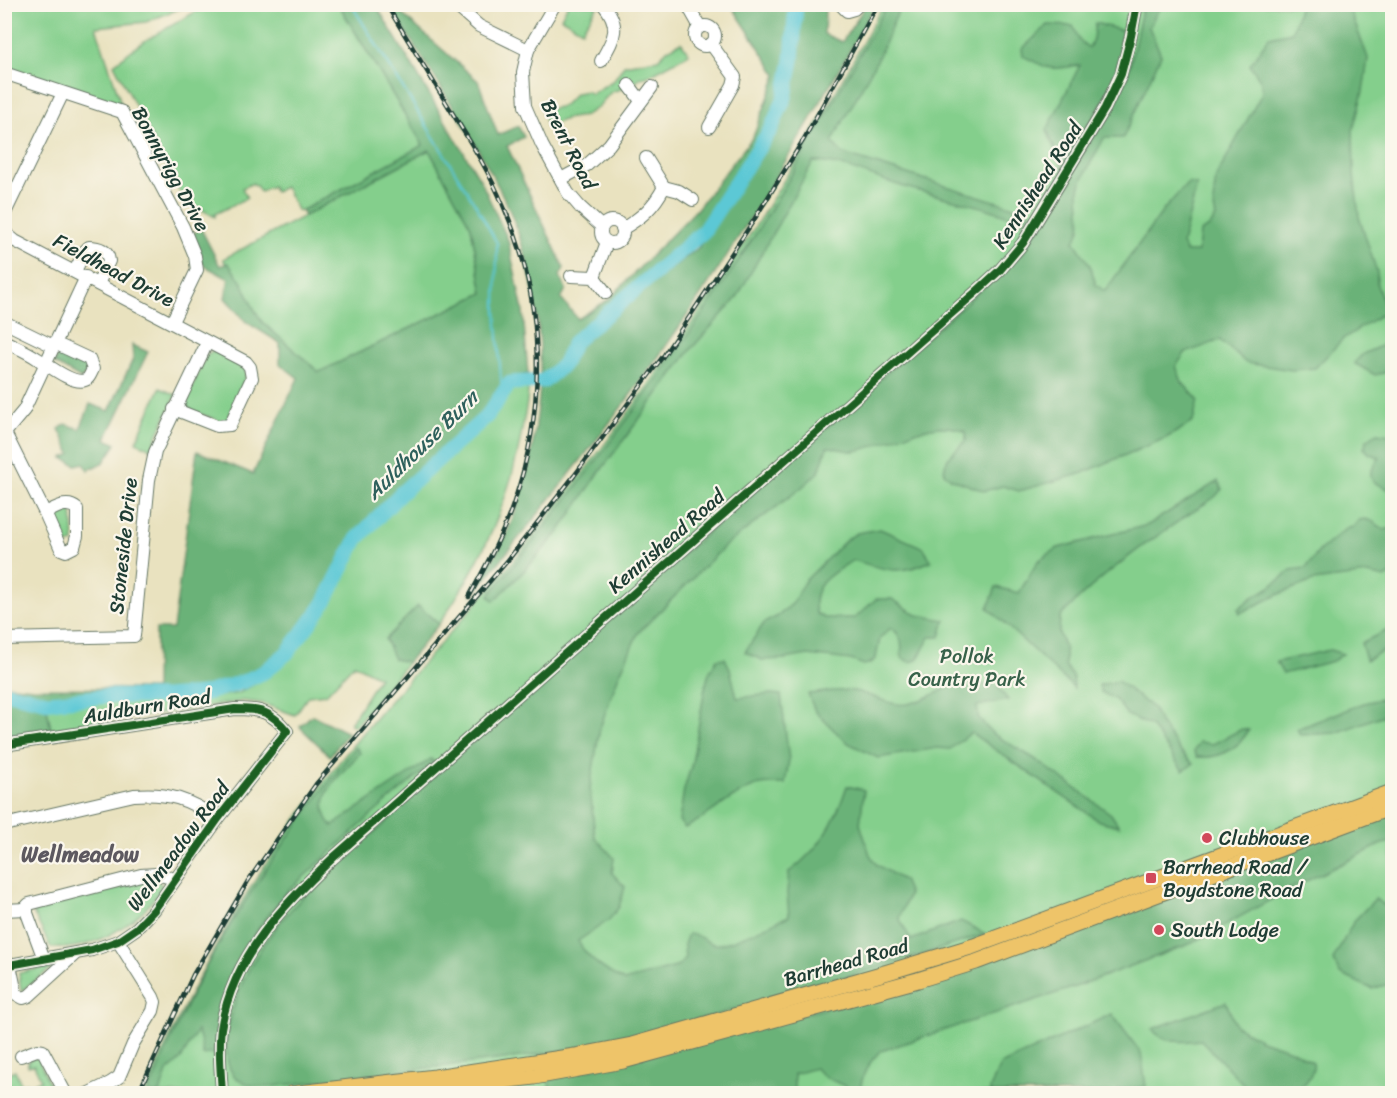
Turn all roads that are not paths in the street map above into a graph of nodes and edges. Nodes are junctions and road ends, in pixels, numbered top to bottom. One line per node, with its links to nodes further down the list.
1 (454, 4): 10 (street)
2 (555, 4): 10 (street, Brent Road)
3 (603, 4): 8 (street)
4 (687, 4): 17 (street)
5 (840, 4): 6 (street)
6 (859, 4)
7 (1137, 4): 60 (street, Kennishead Road)
8 (612, 42): 9 (street); 11 (street)
9 (625, 47)
10 (528, 51): 19 (street, Brent Road)
11 (601, 61)
12 (4, 73): 15 (street, Bonnyrigg Drive)
13 (629, 85): 16 (street)
14 (652, 87): 16 (street)
15 (63, 93): 22 (street); 33 (street, Bonnyrigg Drive)
16 (641, 101): 19 (street)
17 (709, 127)
18 (646, 158): 20 (street)
19 (561, 179): 23 (street, Brent Road)
20 (664, 187): 21 (street); 24 (street)
21 (693, 201)
22 (4, 215)
23 (602, 227): 24 (street); 26 (street)
24 (622, 230): 26 (street)
25 (4, 232): 27 (street, Fieldhead Drive)
26 (607, 242): 29 (street)
27 (81, 274): 30 (street, Fieldhead Drive); 30 (street); 36 (street)
28 (571, 276): 29 (street)
29 (594, 277): 31 (street)
30 (98, 284): 33 (street, Fieldhead Drive)
31 (606, 293)
32 (4, 322): 36 (street)
33 (172, 322): 35 (street, Fieldhead Drive)
34 (4, 341): 37 (street)
35 (207, 343): 38 (street, Stoneside Drive); 38 (street, Fieldhead Drive)
36 (55, 345): 37 (street); 37 (street)
37 (46, 365): 39 (street)
38 (174, 409): 41 (street, Stoneside Drive)
39 (5, 434): 40 (street)
40 (45, 513)
41 (5, 638)
42 (287, 731): 43 (street, Auldburn Road); 46 (street, Wellmeadow Road)
43 (4, 745)
44 (1392, 792): 55 (main road, Barrhead Road)
45 (1392, 807): 55 (main road, Barrhead Road)
46 (218, 819): 47 (street); 48 (street, Wellmeadow Road)
47 (4, 825)
48 (175, 879): 49 (street); 51 (street, Wellmeadow Road)
49 (26, 909): 50 (street); 53 (street)
50 (4, 910)
51 (118, 941): 52 (street, Wellmeadow Road); 59 (street)
52 (75, 955): 53 (street, Wellmeadow Road); 54 (street, Wellmeadow Road)
53 (44, 959): 54 (street, Wellmeadow Road)
54 (7, 966)
55 (711, 1030): 57 (main road, Barrhead Road); 62 (main road, Barrhead Road)
56 (21, 1056): 58 (street)
57 (331, 1091): 61 (main road, Barrhead Road)
58 (66, 1094)
59 (87, 1094)
60 (222, 1094)
61 (291, 1094)
62 (395, 1094)

